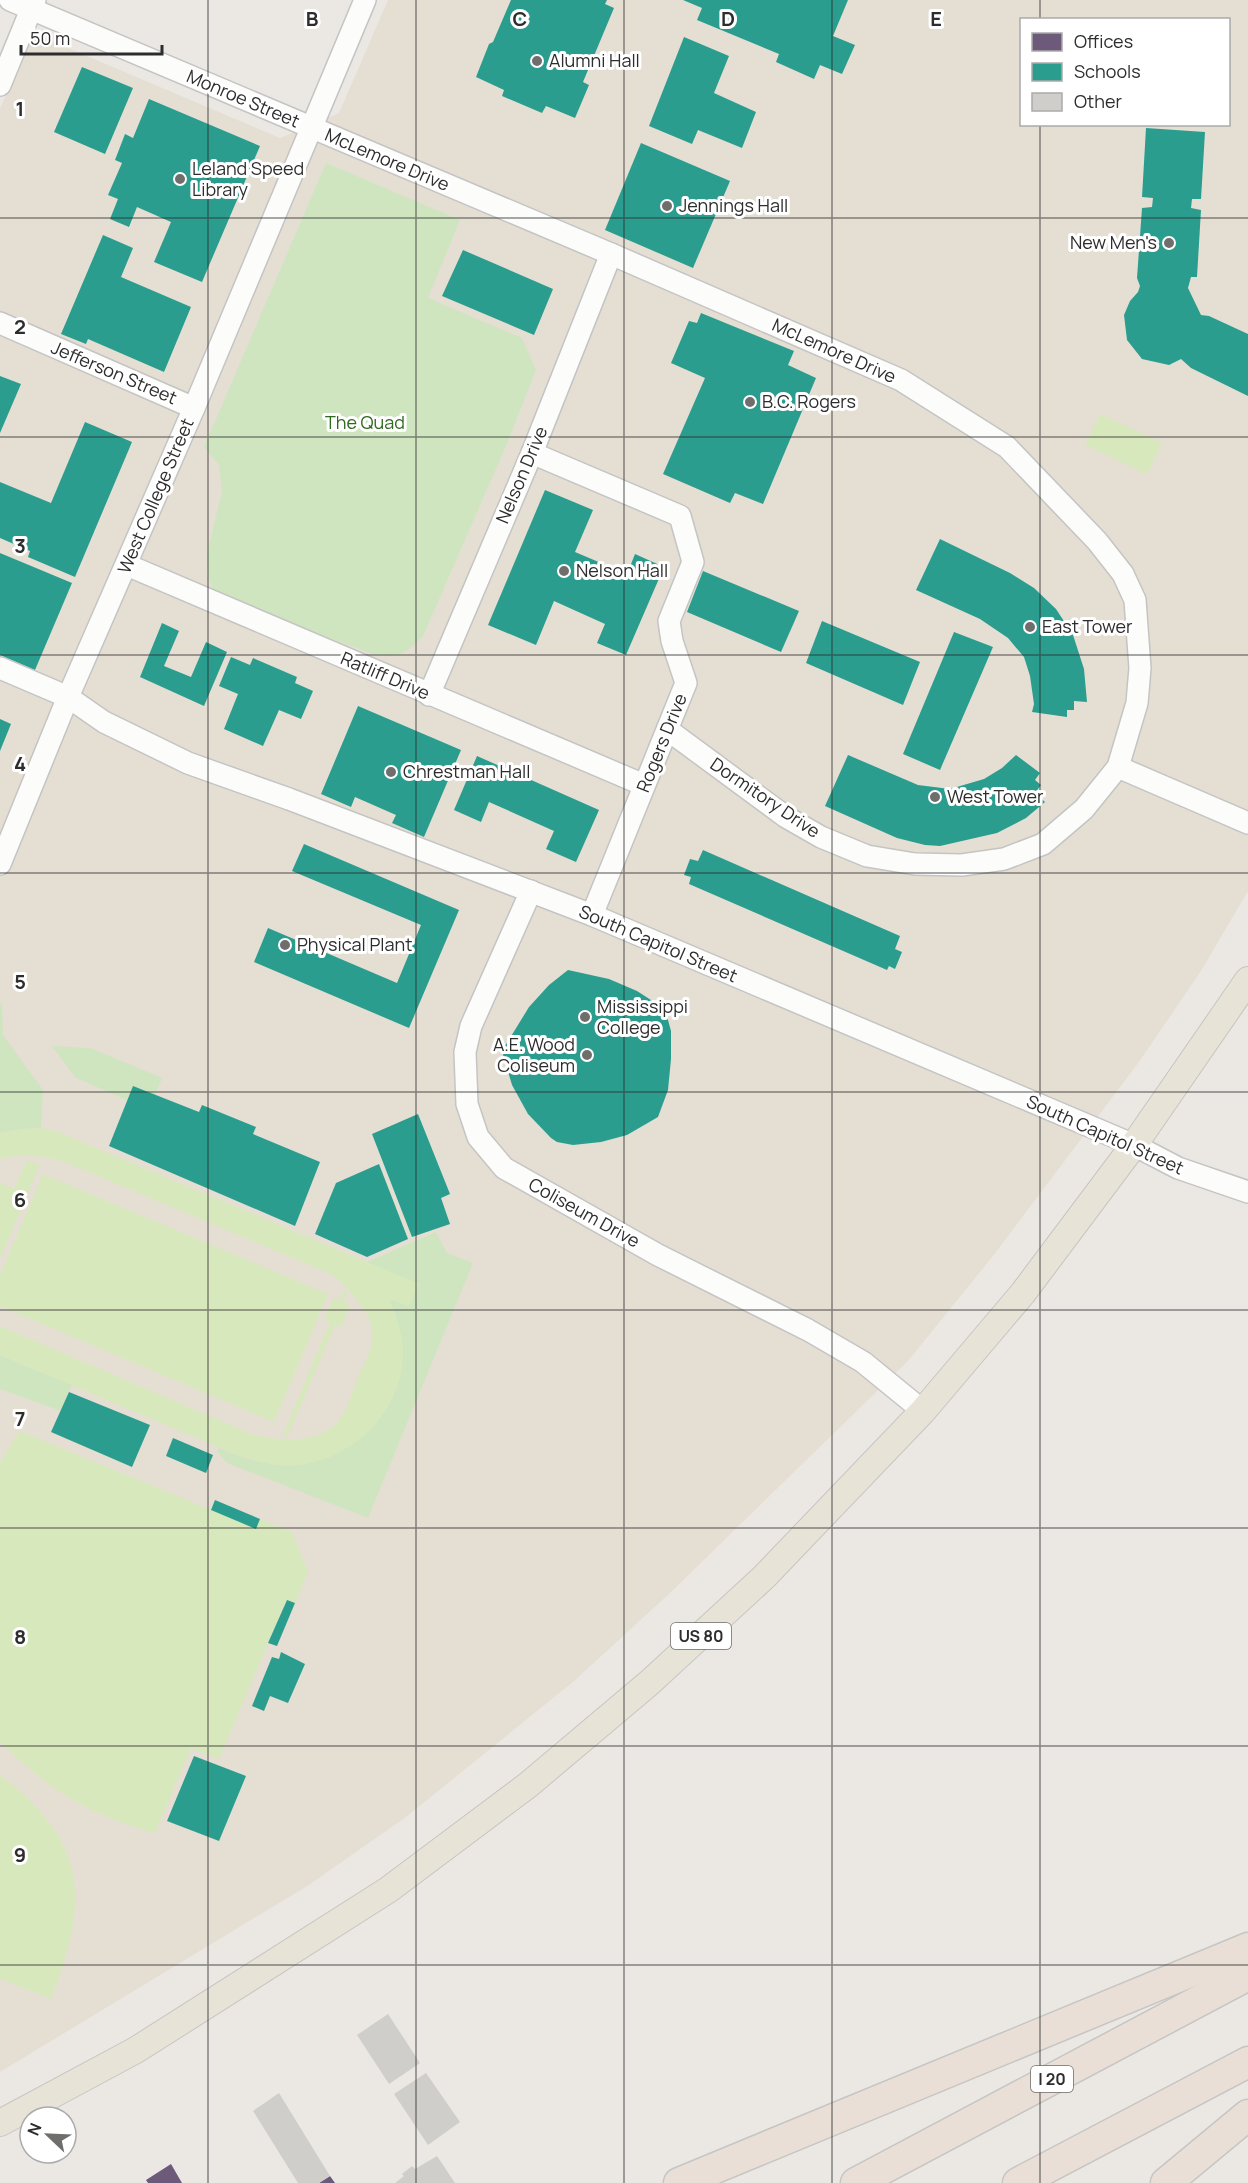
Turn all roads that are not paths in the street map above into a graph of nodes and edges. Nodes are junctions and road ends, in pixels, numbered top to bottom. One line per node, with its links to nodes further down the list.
1 (10, 0): 3 (street, Monroe Street)
2 (365, 0): 5 (street, West College Street)
3 (33, 5): 4 (street); 5 (street, Monroe Street)
4 (0, 85)
5 (310, 127): 6 (street, McLemore Drive); 8 (street, West College Street)
6 (611, 254): 9 (street, Nelson Drive); 15 (street, McLemore Drive)
7 (0, 324): 8 (street, Jefferson Street)
8 (194, 408): 10 (street, West College Street)
9 (531, 453): 12 (street, Nelson Drive); 14 (street, Rogers Drive)
10 (127, 565): 12 (street, Ratliff Drive); 13 (street, West College Street)
11 (0, 668): 13 (street, South Capitol Street)
12 (429, 695): 16 (street, Ratliff Drive)
13 (68, 697): 18 (street, West College Street); 19 (street, South Capitol Street)
14 (668, 730): 15 (street, Dormitory Drive); 16 (street, Rogers Drive)
15 (1118, 767): 17 (street)
16 (644, 785): 20 (street, Rogers Drive)
17 (1248, 823)
18 (0, 864)
19 (531, 891): 20 (street, South Capitol Street); 24 (street, Coliseum Drive)
20 (592, 915): 22 (street, South Capitol Street)
21 (1248, 980): 22 (main road, US 80)
22 (1134, 1145): 23 (street, South Capitol Street); 24 (main road, US 80)
23 (1248, 1192)
24 (923, 1411): 29 (main road, US 80)
25 (1248, 1948): 30 (highway)
26 (1248, 1975): 31 (highway, I 20)
27 (1248, 2062): 32 (highway)
28 (1248, 2115): 33 (highway)
29 (0, 2123)
30 (679, 2183)
31 (856, 2183)
32 (1018, 2183)
33 (1166, 2183)

